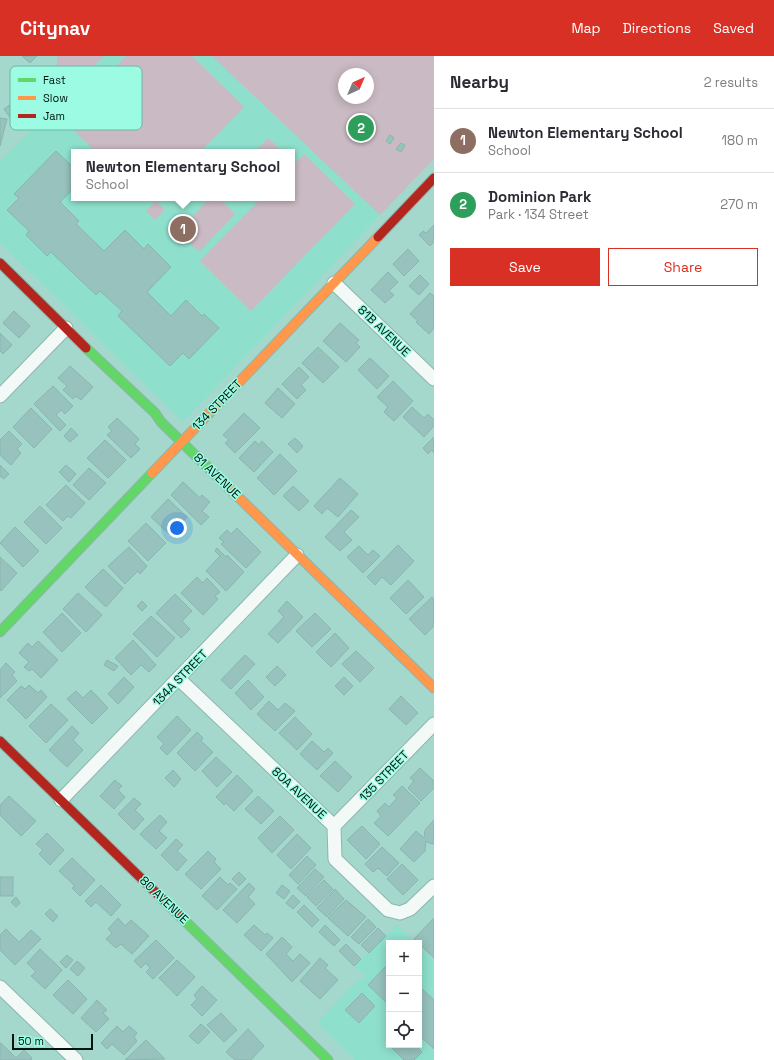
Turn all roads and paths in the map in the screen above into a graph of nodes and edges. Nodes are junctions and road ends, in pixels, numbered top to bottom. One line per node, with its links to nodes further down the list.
1 (434, 178): 3 (street, 134 STREET)
2 (0, 263): 4 (street, 81 AVENUE)
3 (334, 283): 5 (street, 81B AVENUE); 7 (street, 134 STREET)
4 (66, 328): 6 (street); 7 (street, 81 AVENUE)
5 (434, 379)
6 (0, 396)
7 (182, 442): 8 (street, 81 AVENUE); 9 (street, 134 STREET)
8 (297, 555): 10 (street, 134A STREET); 11 (street, 81 AVENUE)
9 (0, 632)
10 (179, 679): 14 (street, 134A STREET); 15 (street, 80A AVENUE)
11 (434, 688)
12 (434, 724): 15 (street, 135 STREET)
13 (0, 741): 14 (street, 80 AVENUE)
14 (61, 800): 19 (street, 80 AVENUE)
15 (334, 826): 16 (street, 80A AVENUE)
16 (434, 886)
17 (0, 987): 18 (street)
18 (76, 1060)
19 (328, 1060)

